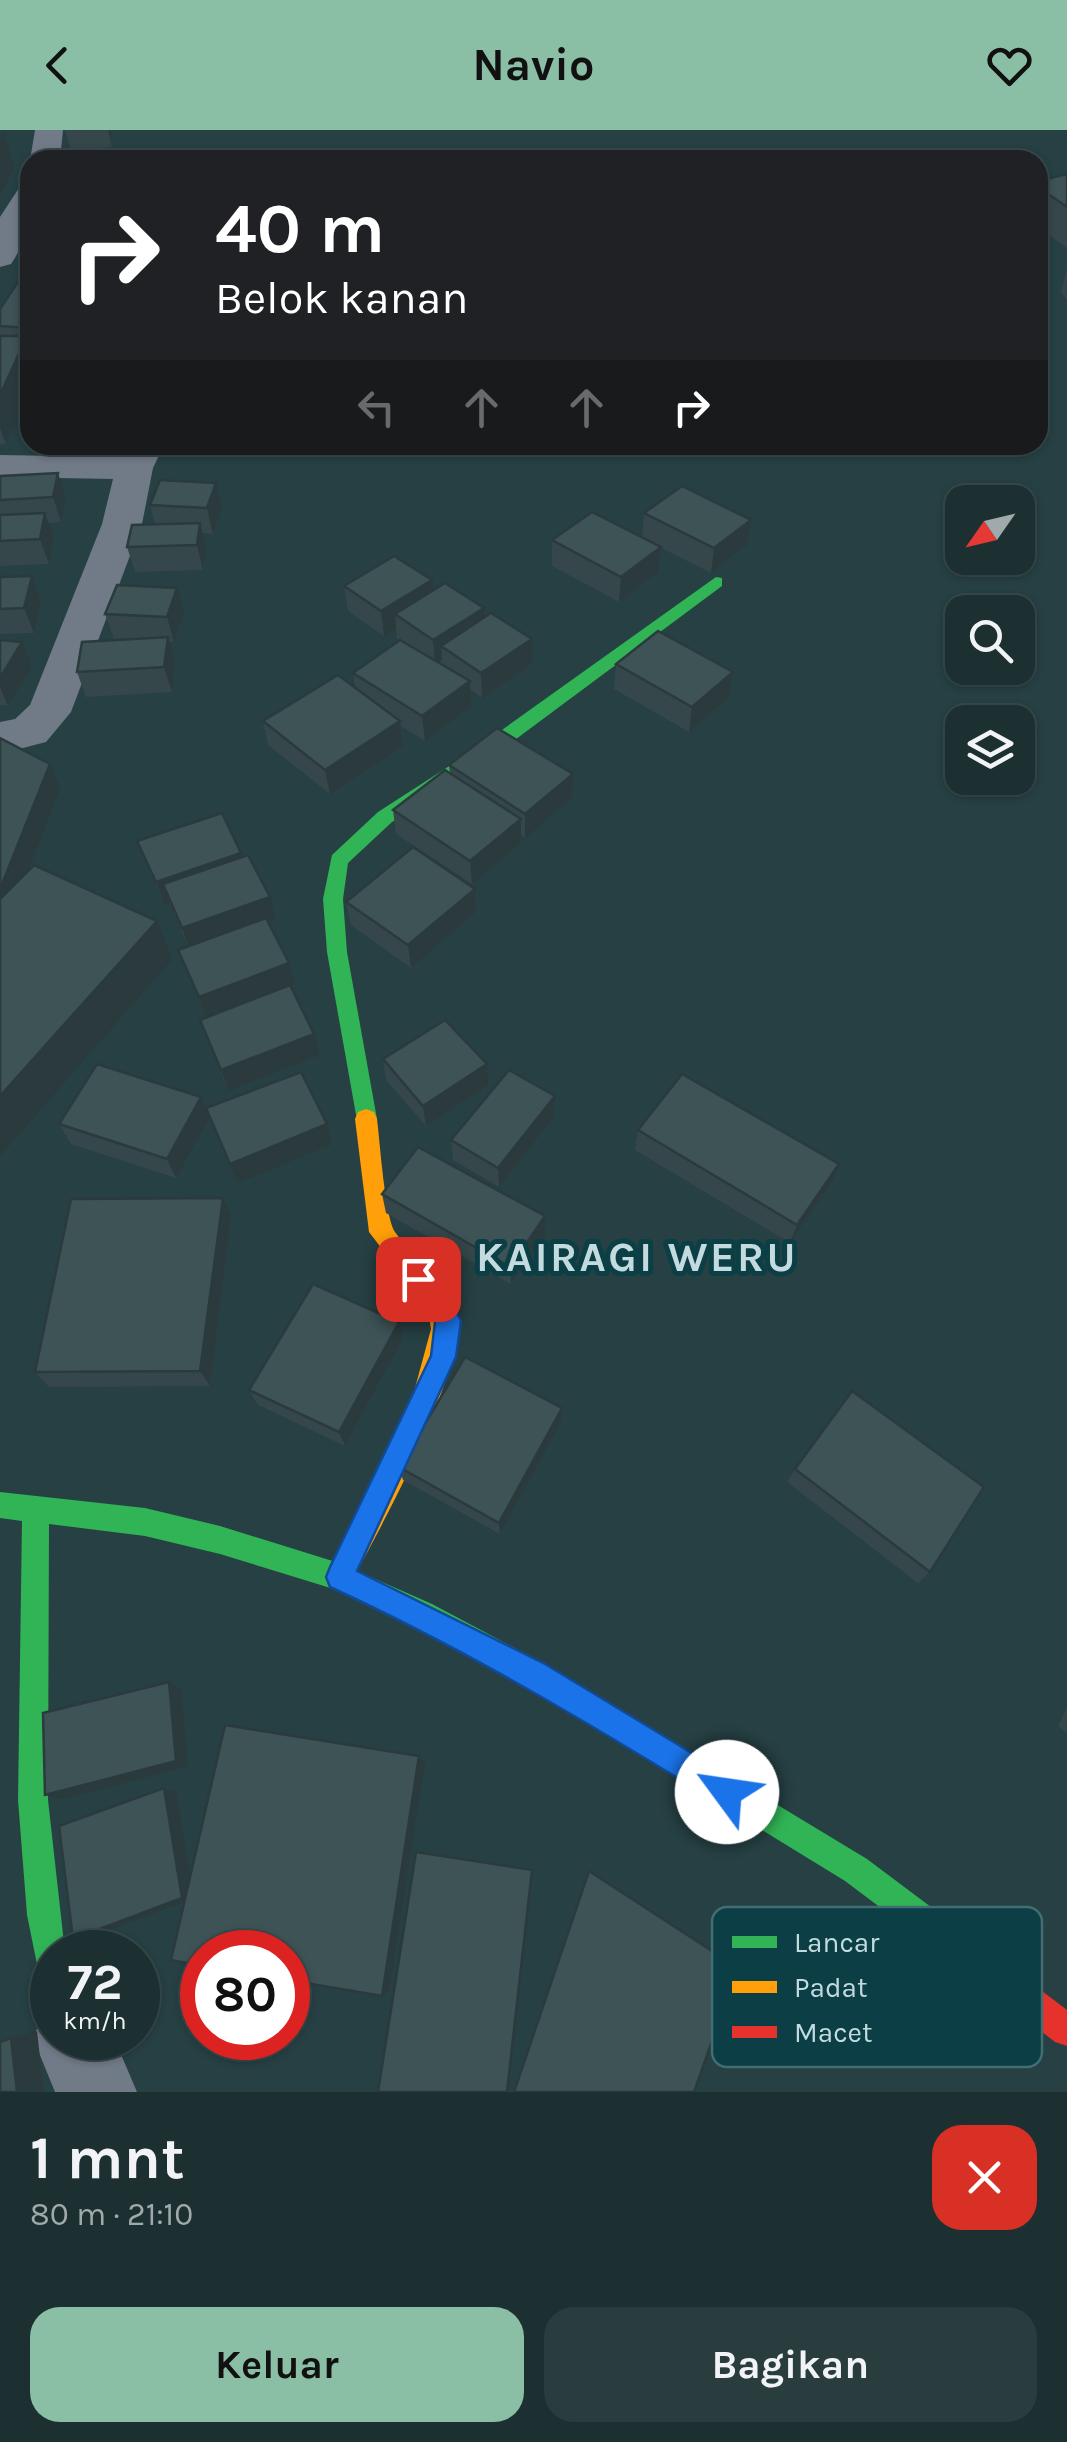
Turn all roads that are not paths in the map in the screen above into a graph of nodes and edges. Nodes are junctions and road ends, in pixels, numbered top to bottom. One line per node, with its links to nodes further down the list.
1 (140, 457): 2 (street); 4 (street)
2 (0, 466)
3 (716, 582): 7 (main road)
4 (0, 738)
5 (0, 1505): 6 (main road)
6 (36, 1509): 7 (main road); 9 (main road)
7 (340, 1577): 8 (main road)
8 (905, 1907)
9 (45, 1930)
10 (1042, 2011): 11 (main road)
11 (1067, 2030)
12 (82, 2060): 13 (street)
13 (96, 2092)

